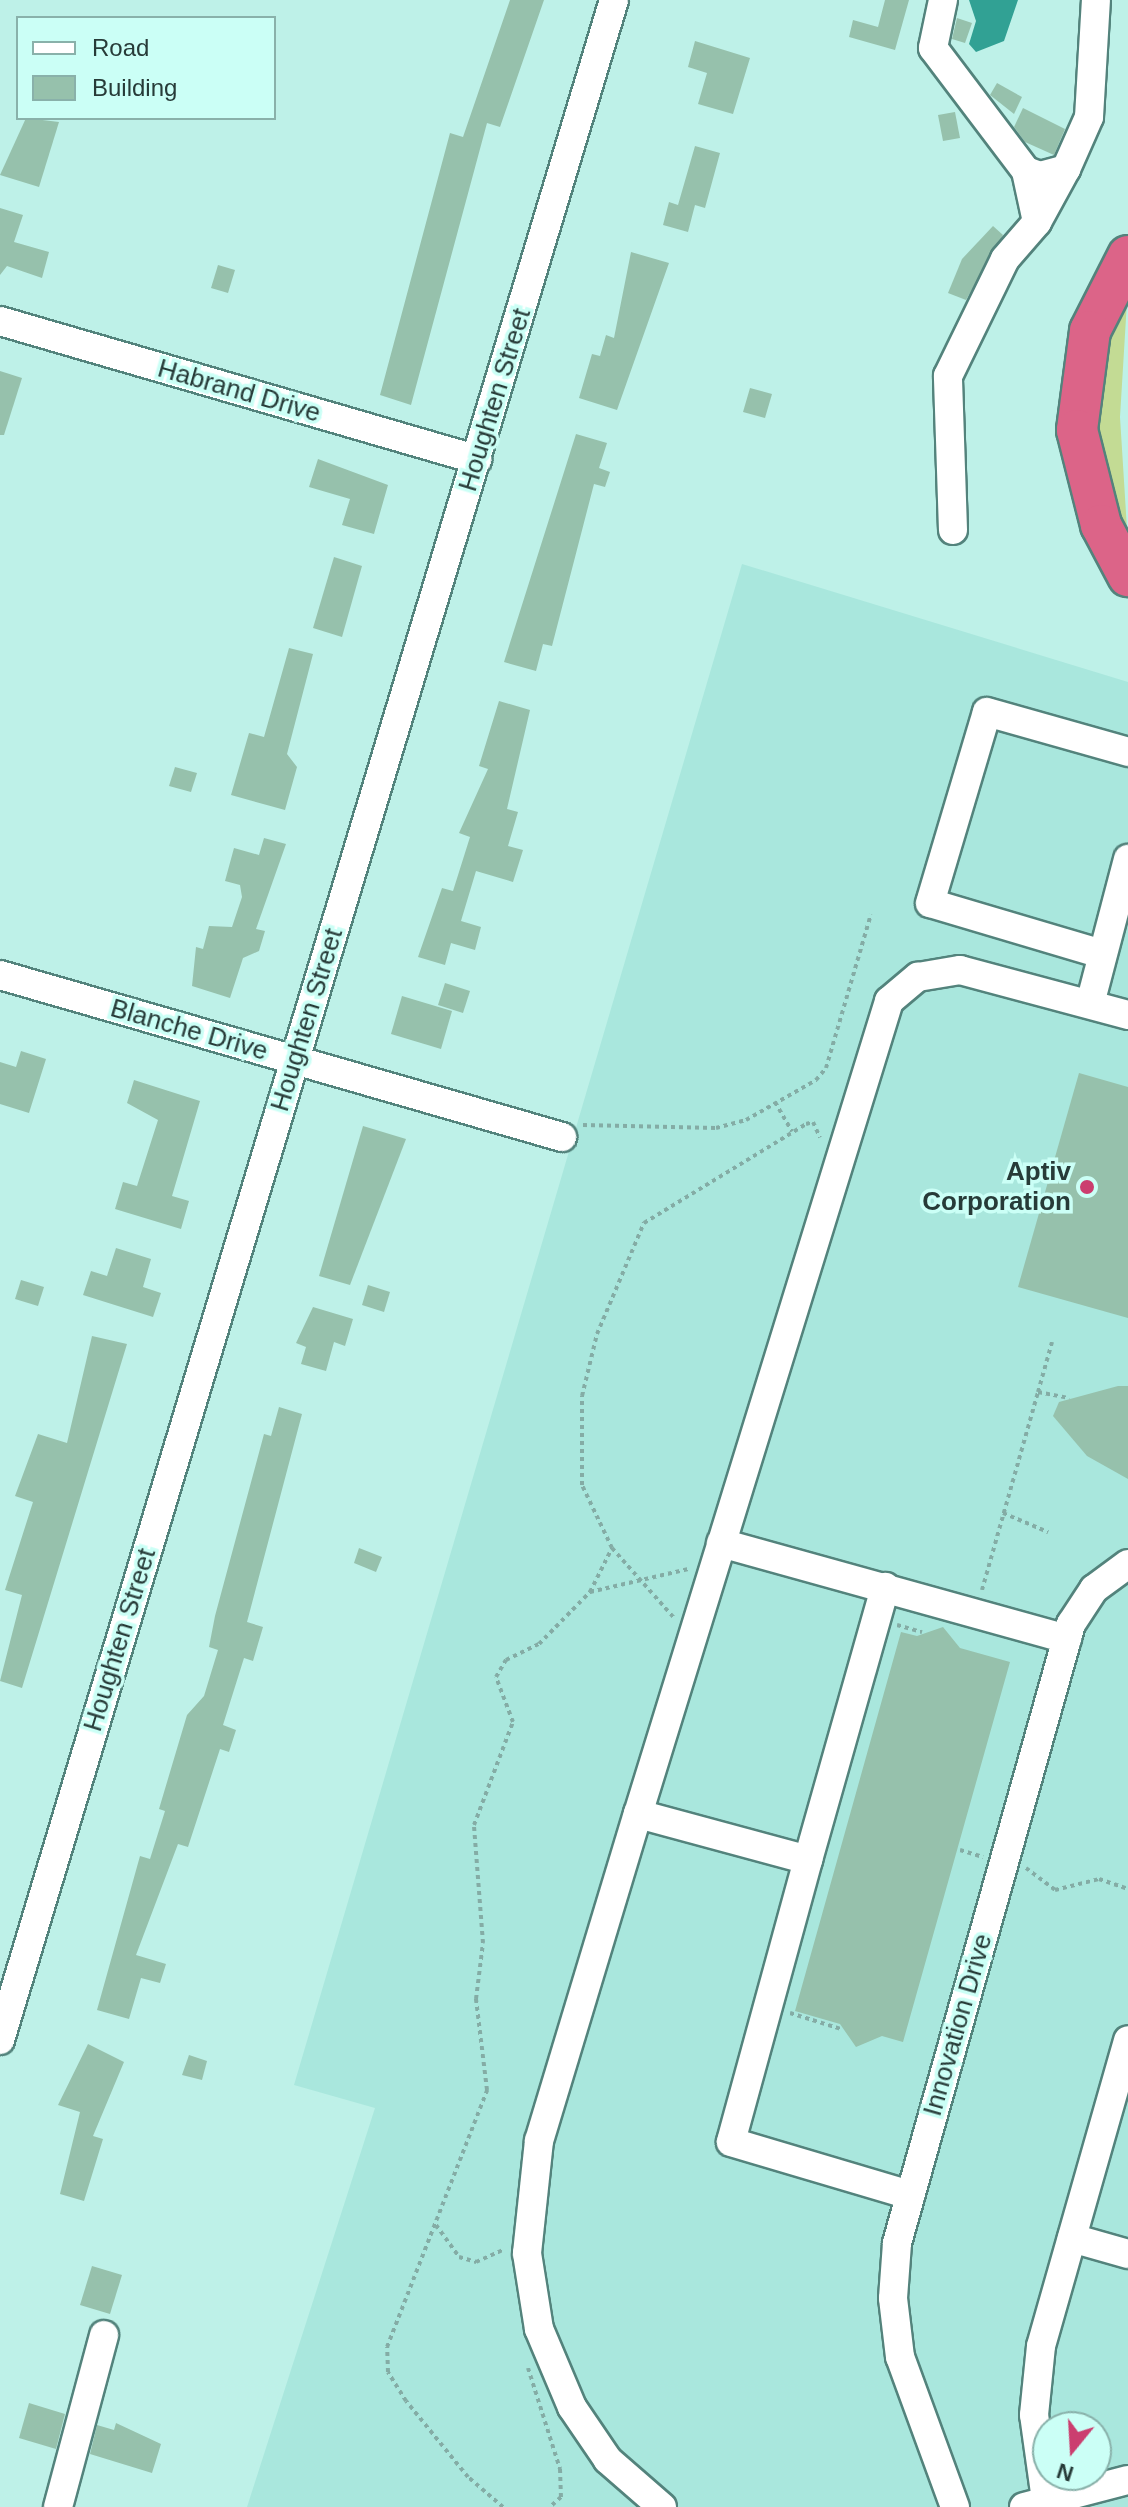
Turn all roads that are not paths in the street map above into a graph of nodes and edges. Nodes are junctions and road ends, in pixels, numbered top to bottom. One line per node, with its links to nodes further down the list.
1 (614, 0): 9 (street, Houghten Street)
2 (943, 0): 5 (street)
3 (1096, 0): 4 (street)
4 (1066, 169): 5 (street); 6 (street)
5 (1026, 171): 6 (street)
6 (1037, 222): 10 (street)
7 (1128, 256): 11 (highway)
8 (0, 321): 9 (street, Habrand Drive)
9 (477, 460): 18 (street, Houghten Street)
10 (953, 530)
11 (1128, 576)
12 (1128, 752): 14 (street)
13 (1128, 859): 14 (street)
14 (1102, 954): 16 (street)
15 (0, 975): 18 (street, Blanche Drive)
16 (1090, 1004): 17 (street); 20 (street)
17 (1128, 1015)
18 (295, 1061): 19 (street, Blanche Drive); 26 (street, Houghten Street)
19 (562, 1137)
20 (721, 1543): 22 (street); 24 (street)
21 (1128, 1564): 23 (street, Innovation Drive)
22 (885, 1587): 23 (street); 25 (street)
23 (1067, 1639): 28 (street, Innovation Drive)
24 (638, 1814): 25 (street); 35 (street)
25 (808, 1860): 28 (street)
26 (0, 2040)
27 (1128, 2040): 29 (street)
28 (910, 2195): 36 (street, Innovation Drive)
29 (1072, 2238): 30 (street); 33 (street)
30 (1128, 2254)
31 (104, 2335): 34 (street)
32 (1128, 2480): 33 (street)
33 (1039, 2505)
34 (58, 2507)
35 (662, 2507)
36 (955, 2507)

